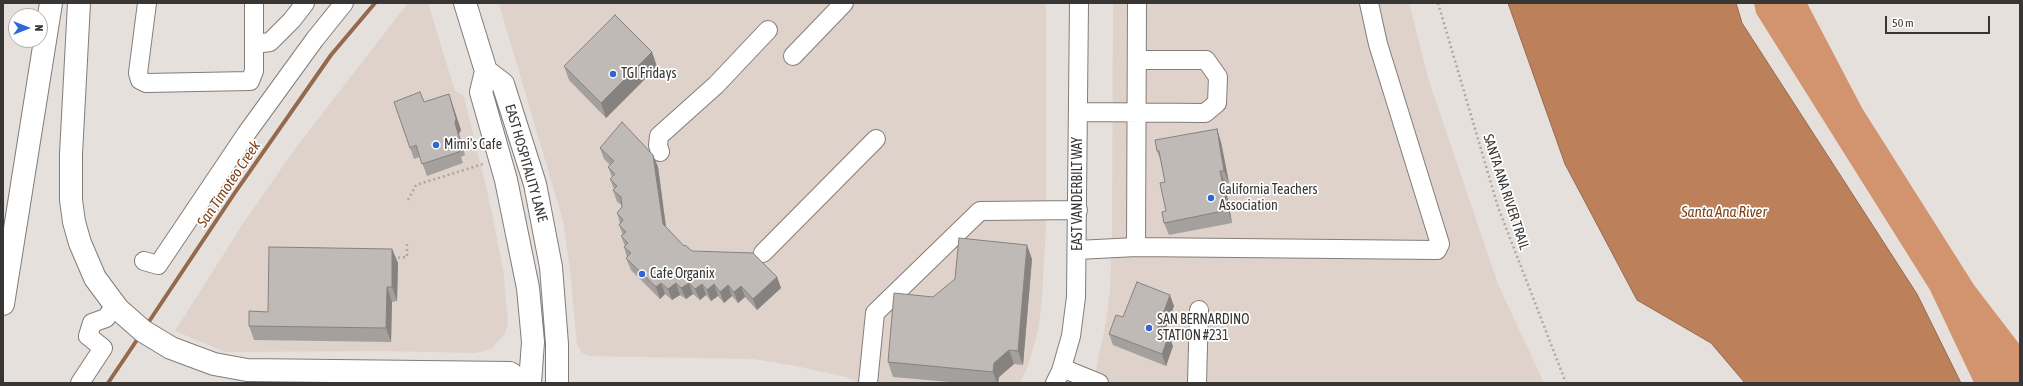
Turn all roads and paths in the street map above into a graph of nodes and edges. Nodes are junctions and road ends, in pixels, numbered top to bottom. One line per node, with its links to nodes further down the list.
1 (51, 3): 31 (main road)
2 (79, 3): 32 (main road)
3 (147, 3): 14 (street)
4 (254, 3): 14 (street)
5 (305, 3): 14 (street)
6 (344, 3): 30 (street)
7 (465, 3): 17 (main road)
8 (844, 3): 15 (street)
9 (1078, 3): 18 (street, EAST VANDERBILT WAY)
10 (1137, 3): 16 (street)
11 (1369, 3): 26 (street)
12 (1438, 3): 42 (path, SANTA ANA RIVER TRAIL)
13 (768, 30): 21 (street)
14 (255, 44)
15 (793, 56)
16 (1137, 60): 19 (street); 19 (street)
17 (486, 71): 37 (main road, EAST HOSPITALITY LANE); 38 (main road, EAST HOSPITALITY LANE)
18 (1078, 112): 19 (street); 24 (street, EAST VANDERBILT WAY)
19 (1137, 113): 26 (street)
20 (876, 140): 28 (street)
21 (660, 152)
22 (483, 164): 23 (path)
23 (408, 200)
24 (1078, 210): 27 (street, EAST VANDERBILT WAY); 39 (street)
25 (407, 243): 29 (path)
26 (1136, 247): 27 (street)
27 (1077, 250): 34 (street, EAST VANDERBILT WAY)
28 (763, 253)
29 (390, 258)
30 (144, 261)
31 (3, 304)
32 (117, 307): 35 (street); 36 (main road)
33 (1199, 310): 41 (street)
34 (1059, 375): 40 (street)
35 (80, 383)
36 (523, 383)
37 (530, 383)
38 (556, 383)
39 (868, 383)
40 (1099, 383)
41 (1197, 383)
42 (1566, 383)

